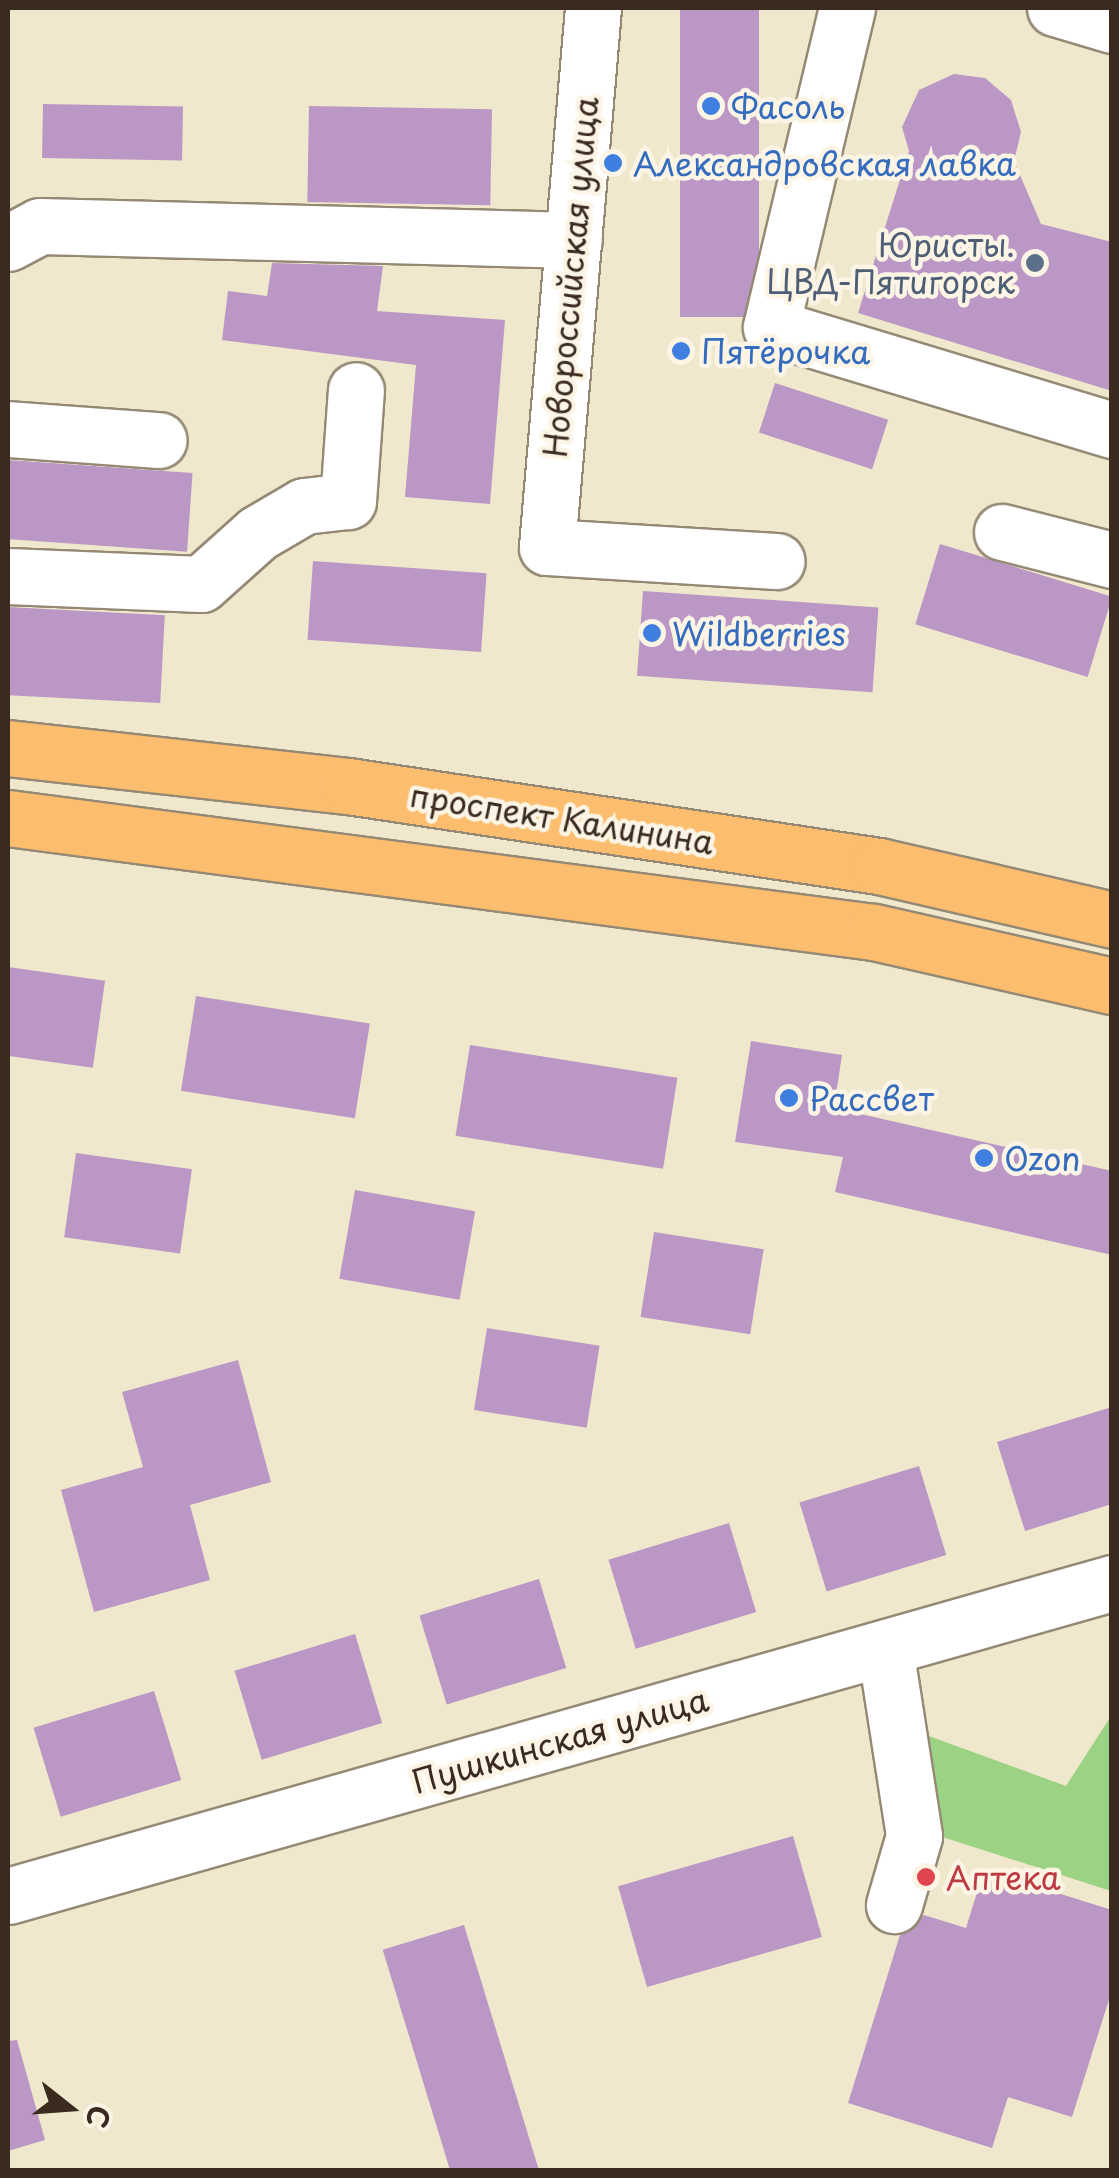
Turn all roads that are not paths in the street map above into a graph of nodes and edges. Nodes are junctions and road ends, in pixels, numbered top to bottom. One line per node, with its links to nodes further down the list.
1 (593, 8): 5 (street, Новороссийская улица)
2 (847, 8): 9 (street)
3 (1054, 8): 4 (street)
4 (1112, 25)
5 (574, 240): 6 (street); 13 (street, Новороссийская улица)
6 (8, 242)
7 (356, 390): 14 (street)
8 (8, 430): 10 (street)
9 (1112, 430)
10 (159, 440)
11 (1002, 532): 12 (street)
12 (1112, 560)
13 (777, 561)
14 (8, 576)
15 (8, 748): 17 (main road, проспект Калинина)
16 (8, 818): 18 (main road, проспект Калинина)
17 (1112, 920)
18 (1112, 986)
19 (1112, 1583): 20 (street, Пушкинская улица)
20 (885, 1648): 21 (street, Пушкинская улица); 22 (street)
21 (8, 1896)
22 (894, 1904)

